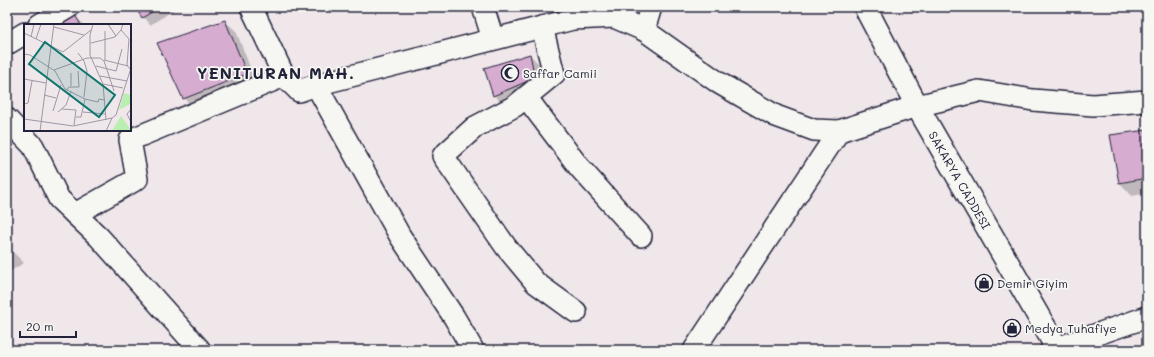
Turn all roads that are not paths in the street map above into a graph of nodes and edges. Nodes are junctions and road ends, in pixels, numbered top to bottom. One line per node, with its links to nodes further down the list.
1 (69, 7): 6 (street)
2 (251, 7): 12 (street)
3 (483, 7): 10 (street)
4 (651, 7): 8 (street)
5 (865, 7): 16 (street, SAKARYA CADDESI)
6 (41, 24)
7 (542, 27): 8 (street); 10 (street); 14 (street)
8 (644, 30): 18 (street)
9 (24, 34): 11 (street)
10 (493, 39): 13 (street)
11 (7, 44)
12 (284, 76): 13 (street); 19 (street)
13 (316, 85): 25 (street)
14 (526, 97): 20 (street); 21 (street)
15 (1147, 101): 16 (street)
16 (917, 106): 18 (street); 23 (street, SAKARYA CADDESI)
17 (7, 119): 19 (street)
18 (839, 131): 26 (street)
19 (74, 214): 24 (street)
20 (641, 236)
21 (576, 312)
22 (1147, 317): 23 (street)
23 (1055, 349)
24 (200, 350)
25 (473, 350)
26 (694, 350)

